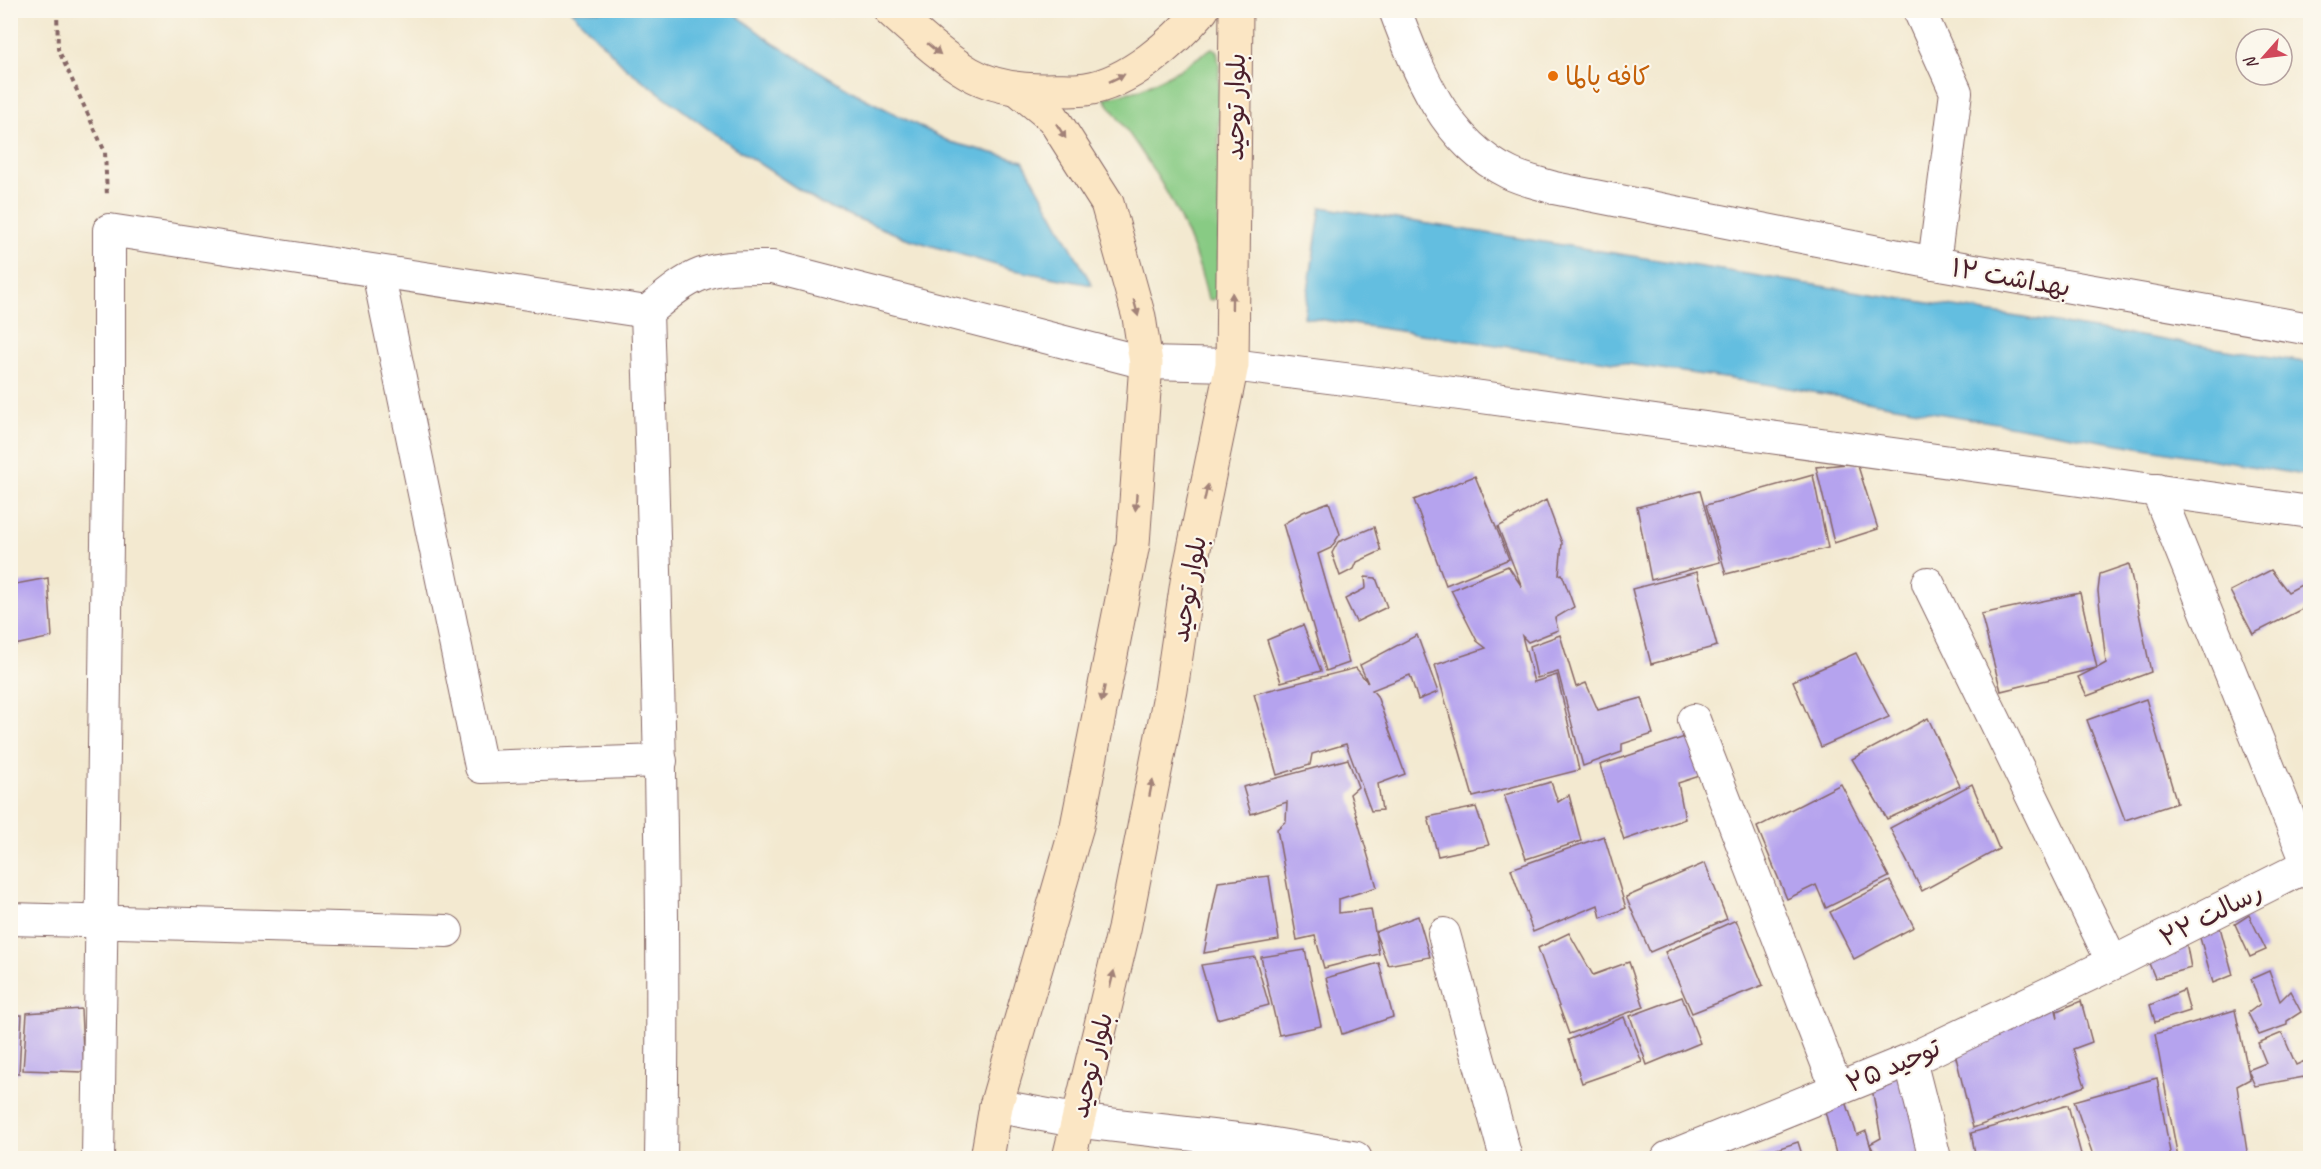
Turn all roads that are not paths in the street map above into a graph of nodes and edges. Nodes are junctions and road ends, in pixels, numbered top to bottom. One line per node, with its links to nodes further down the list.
1 (890, 10): 6 (main road, one-way to 6)
2 (1202, 10): 6 (main road, one-way to 2)
3 (1236, 10): 12 (main road, بلوار توحید, one-way to 3)
4 (1395, 10): 7 (street)
5 (1919, 10): 7 (street, بهداشت ۱۲)
6 (1019, 90): 11 (main road, one-way to 11)
7 (1934, 263): 10 (street, بهداشت ۱۲)
8 (378, 272): 9 (street); 17 (street); 20 (street)
9 (647, 312): 11 (street); 17 (street)
10 (2310, 329)
11 (1146, 363): 12 (street); 26 (main road, one-way to 26)
12 (1232, 365): 13 (street); 27 (main road, بلوار توحید, one-way to 12)
13 (2157, 490): 14 (street); 18 (street)
14 (2310, 513)
15 (1928, 583): 23 (street)
16 (1694, 720): 25 (street)
17 (661, 761): 29 (street)
18 (2309, 869): 23 (street, رسالت ۲۲)
19 (10, 919): 20 (street)
20 (102, 923): 21 (street); 28 (street)
21 (447, 932)
22 (1444, 934): 33 (street)
23 (2113, 963): 24 (street, توحید ۲۵)
24 (1910, 1059): 25 (street, توحید ۲۵); 35 (street)
25 (1837, 1089): 34 (street, توحید ۲۵)
26 (996, 1106): 27 (street); 30 (main road)
27 (1078, 1121): 31 (main road, بلوار توحید); 32 (street)
28 (98, 1158)
29 (661, 1158)
30 (987, 1158)
31 (1069, 1158)
32 (1355, 1158)
33 (1506, 1158)
34 (1668, 1158)
35 (1935, 1158)

